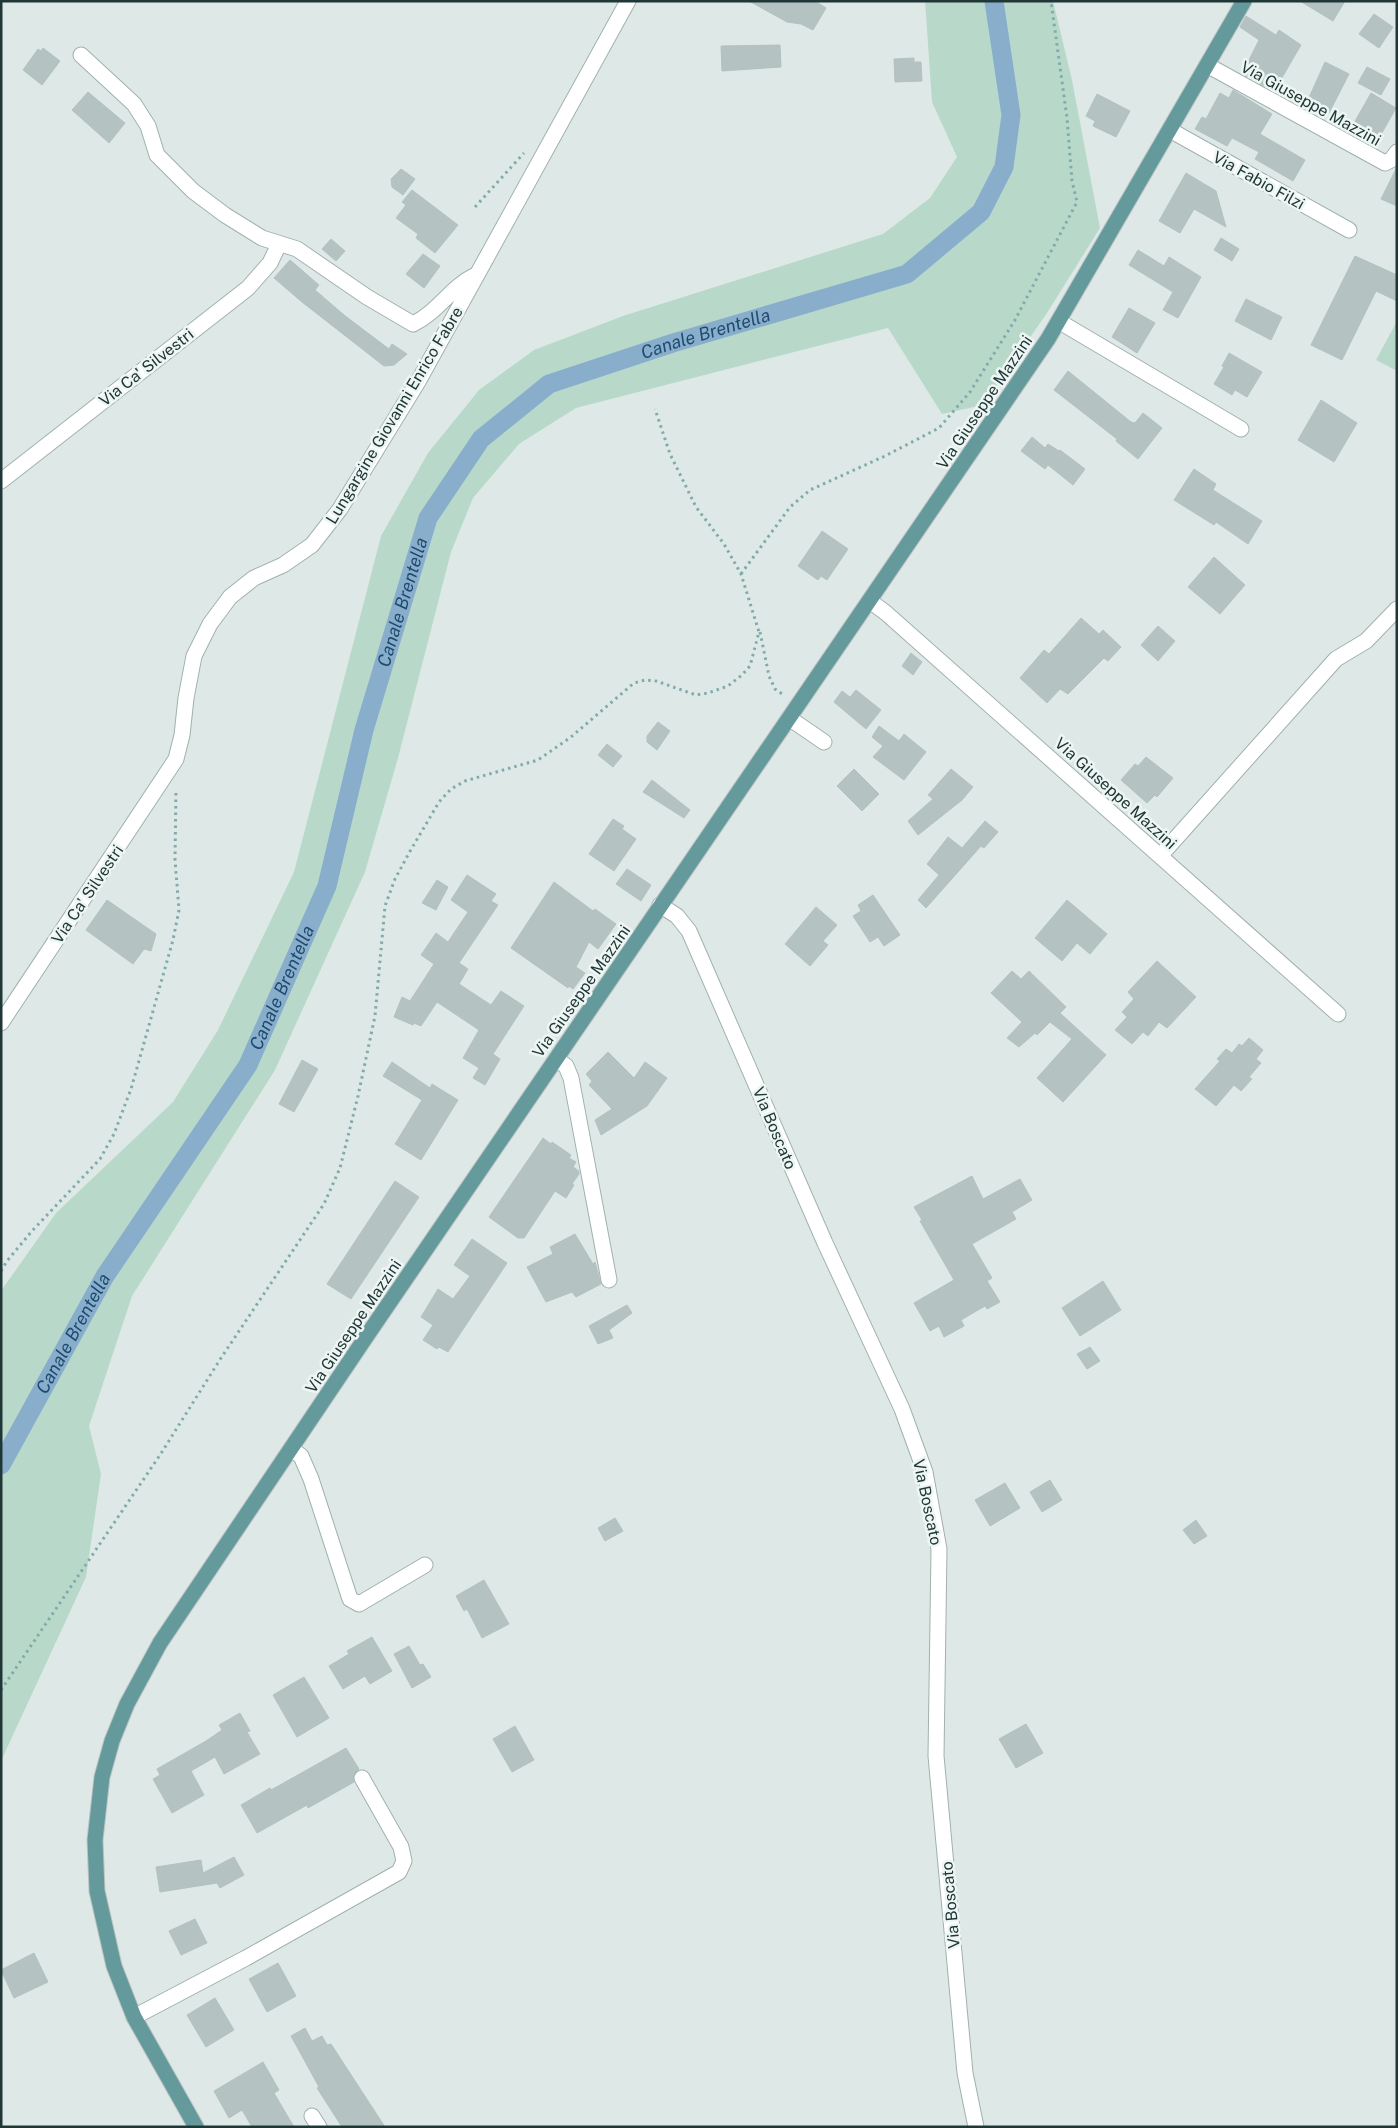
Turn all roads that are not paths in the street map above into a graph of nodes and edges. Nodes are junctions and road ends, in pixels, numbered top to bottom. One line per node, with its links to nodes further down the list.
1 (628, 1): 9 (street, Lungargine Giovanni Enrico Fabre)
2 (1244, 1): 4 (main road, Via Giuseppe Mazzini)
3 (81, 55): 8 (street, Lungargine Giovanni Enrico Fabre)
4 (1207, 65): 5 (main road, Via Giuseppe Mazzini); 6 (street, Via Giuseppe Mazzini)
5 (1170, 130): 7 (street, Via Fabio Filzi); 10 (main road, Via Giuseppe Mazzini)
6 (1397, 152)
7 (1349, 230)
8 (279, 244): 9 (street, Lungargine Giovanni Enrico Fabre); 12 (street, Via Ca' Silvestri)
9 (478, 274): 17 (street, Lungargine Giovanni Enrico Fabre)
10 (1060, 322): 11 (street); 13 (main road, Via Giuseppe Mazzini)
11 (1241, 429)
12 (1, 481)
13 (870, 602): 15 (main road, Via Giuseppe Mazzini); 18 (street, Via Giuseppe Mazzini)
14 (1397, 609): 18 (street)
15 (789, 718): 16 (street); 19 (main road, Via Giuseppe Mazzini)
16 (824, 742)
17 (172, 765): 21 (street, Via Ca' Silvestri)
18 (1160, 856): 20 (street, Via Giuseppe Mazzini)
19 (660, 905): 22 (main road, Via Giuseppe Mazzini); 29 (street, Via Boscato)
20 (1338, 1014)
21 (1, 1023)
22 (556, 1059): 23 (street); 24 (main road, Via Giuseppe Mazzini)
23 (609, 1280)
24 (291, 1449): 25 (street); 27 (main road, Via Giuseppe Mazzini)
25 (425, 1565)
26 (362, 1778): 27 (street)
27 (134, 2017): 28 (main road, Via Giuseppe Mazzini)
28 (196, 2127)
29 (976, 2127)

